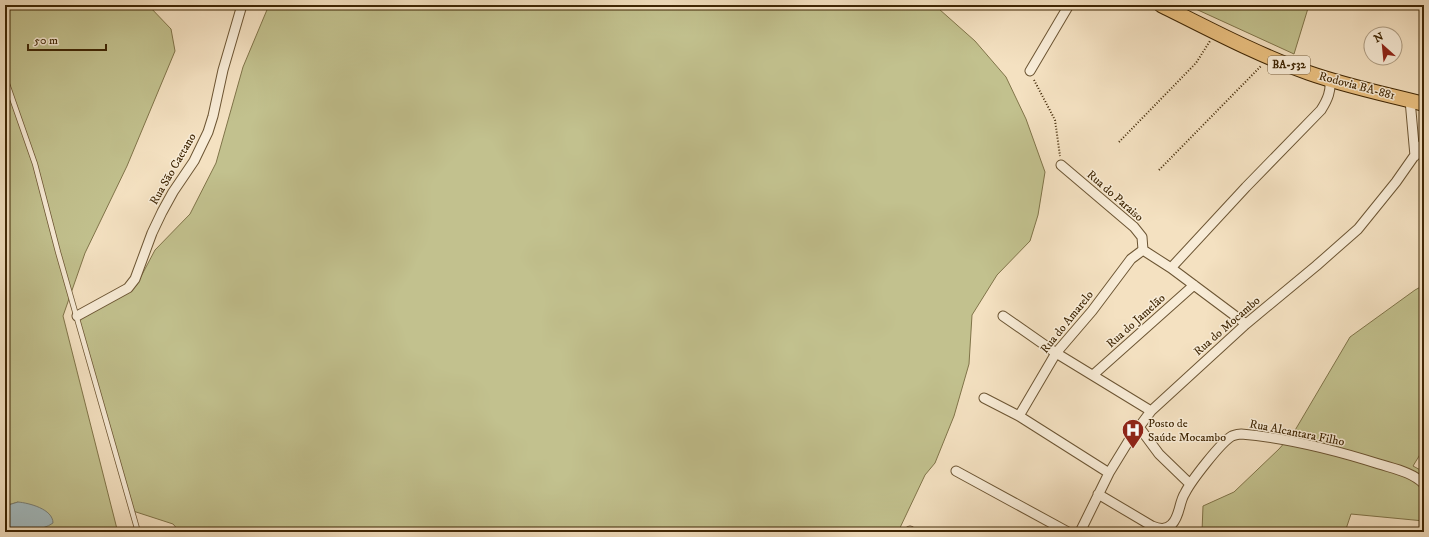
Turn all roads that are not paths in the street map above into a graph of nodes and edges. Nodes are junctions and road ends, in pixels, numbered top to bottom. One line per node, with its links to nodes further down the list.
1 (242, 5): 15 (street, Rua São Caetano)
2 (1069, 5): 4 (street)
3 (1161, 5): 6 (main road, Rodovia BA-881 / BA-532)
4 (1030, 71)
5 (5, 78): 15 (lane)
6 (1330, 79): 7 (main road, Rodovia BA-881 / BA-532); 13 (street)
7 (1410, 100): 8 (main road, Rodovia BA-881 / BA-532); 10 (street)
8 (1424, 104)
9 (1424, 142): 10 (street, Rua do Mocambo)
10 (1415, 156): 17 (street, Rua do Mocambo)
11 (1062, 165): 12 (street, Rua do Paraiso)
12 (1142, 250): 13 (street); 18 (street, Rua do Amarelo)
13 (1171, 268): 14 (street)
14 (1194, 285): 17 (street); 19 (street, Rua do Jamelão)
15 (77, 316): 29 (lane)
16 (1003, 316): 18 (street)
17 (1246, 324): 21 (street, Rua do Mocambo)
18 (1056, 353): 19 (street); 22 (street, Rua do Amarelo)
19 (1093, 375): 21 (street)
20 (984, 398): 22 (street)
21 (1151, 411): 23 (street, Rua do Mocambo)
22 (1019, 416): 25 (street)
23 (1139, 427): 25 (street, Rua do Mocambo); 26 (street)
24 (956, 471): 30 (street)
25 (1109, 473): 28 (street, Rua do Mocambo)
26 (1190, 484): 27 (street, Rua Alcantara Filho); 28 (street, Rua Alcantara Filho)
27 (1424, 484)
28 (1098, 494): 31 (street, Rua do Mocambo)
29 (138, 532)
30 (1068, 532)
31 (1080, 532)

